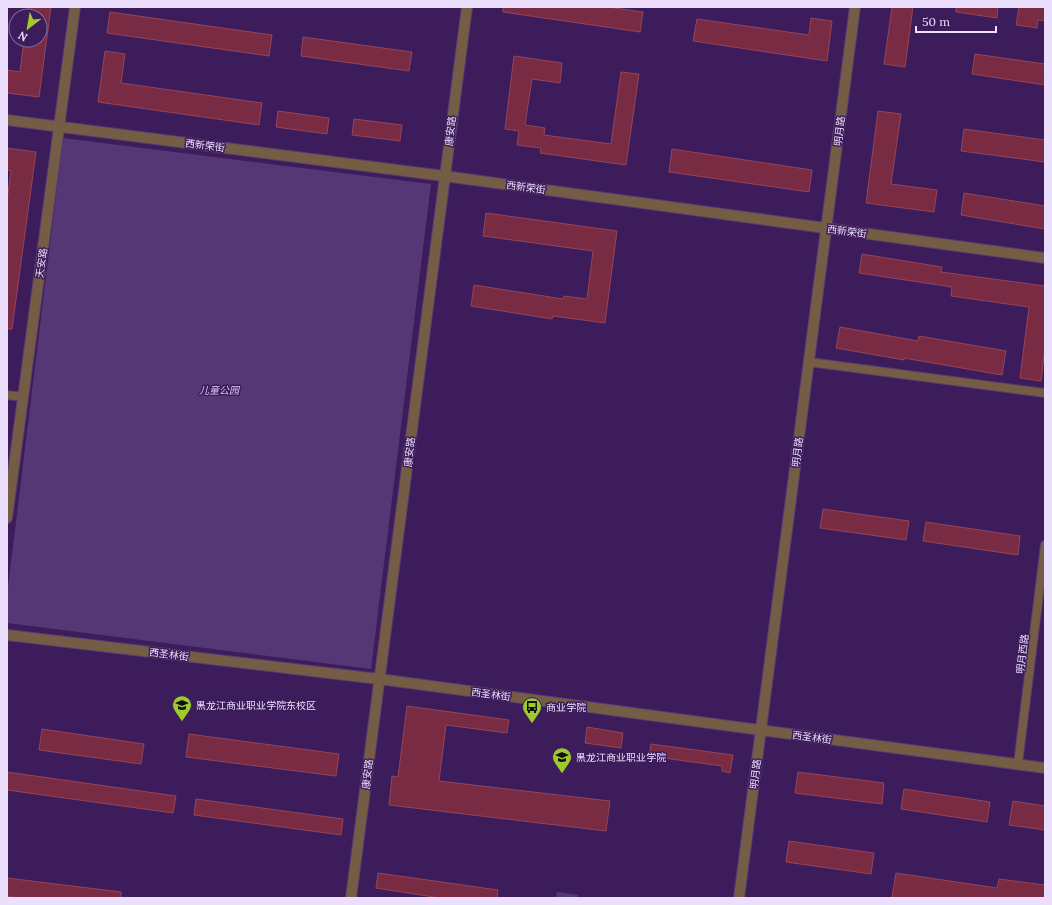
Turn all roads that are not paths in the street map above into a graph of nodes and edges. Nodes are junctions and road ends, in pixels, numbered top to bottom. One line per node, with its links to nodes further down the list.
1 (75, 7): 5 (street, 天安路)
2 (466, 7): 6 (street, 康安路)
3 (855, 7): 7 (street, 明月路)
4 (7, 120): 5 (street, 西新荣街)
5 (59, 127): 6 (street, 西新荣街); 12 (street, 天安路)
6 (444, 176): 7 (street, 西新荣街); 16 (street, 康安路)
7 (826, 228): 8 (street, 西新荣街); 9 (street, 明月路)
8 (1045, 258)
9 (809, 362): 10 (street); 17 (street, 明月路)
10 (1045, 393)
11 (7, 395): 12 (street)
12 (23, 396): 13 (street, 天安路)
13 (7, 518)
14 (1045, 545): 18 (street, 明月西路)
15 (7, 635): 16 (street, 西圣林街)
16 (379, 679): 17 (street, 西圣林街); 20 (street, 康安路)
17 (761, 730): 18 (street, 西圣林街); 21 (street, 明月路)
18 (1018, 764): 19 (street, 西圣林街)
19 (1045, 768)
20 (351, 898)
21 (739, 898)

